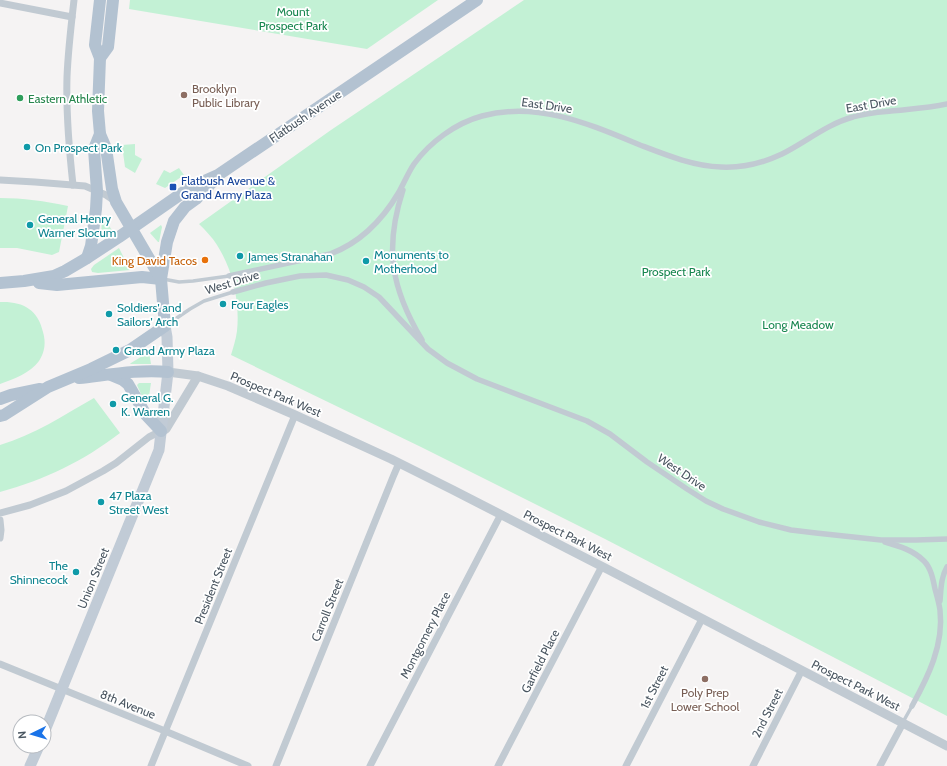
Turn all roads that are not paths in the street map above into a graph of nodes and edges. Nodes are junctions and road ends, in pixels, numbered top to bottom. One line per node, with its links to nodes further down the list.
1 (74, 0): 6 (street)
2 (100, 0): 7 (main road)
3 (113, 0): 7 (main road)
4 (477, 0): 10 (main road, Flatbush Avenue)
5 (0, 3): 6 (street)
6 (72, 17): 13 (street)
7 (100, 58): 9 (main road)
8 (947, 104): 11 (street, East Drive)
9 (100, 134): 14 (main road); 15 (main road)
10 (218, 175): 16 (main road, Flatbush Avenue); 19 (main road)
11 (407, 176): 18 (street, East Drive); 24 (street, West Drive)
12 (0, 180): 13 (street)
13 (73, 185): 14 (street)
14 (97, 191): 15 (street); 17 (main road)
15 (116, 202): 16 (main road)
16 (132, 229): 17 (main road); 19 (main road)
17 (87, 258): 20 (main road)
18 (229, 276): 19 (lane, East Drive)
19 (161, 279): 20 (main road); 23 (main road)
20 (24, 281): 21 (main road)
21 (0, 283)
22 (233, 292): 23 (lane, West Drive); 24 (street, West Drive)
23 (165, 326): 25 (main road, Union Street); 28 (main road)
24 (428, 349): 40 (street, West Drive)
25 (168, 372): 26 (main road); 27 (street, Prospect Park West); 33 (main road, Union Street)
26 (110, 375): 28 (main road); 33 (main road)
27 (198, 376): 31 (street, Prospect Park West); 33 (street)
28 (68, 379): 29 (main road)
29 (48, 387): 30 (main road); 32 (main road)
30 (0, 399)
31 (295, 415): 34 (street, Prospect Park West); 51 (street, President Street)
32 (0, 416)
33 (161, 431): 35 (street); 47 (main road, Union Street)
34 (399, 463): 36 (street, Prospect Park West); 57 (street, Carroll Street)
35 (0, 513)
36 (501, 514): 41 (street, Prospect Park West); 58 (street, Montgomery Place)
37 (0, 520): 38 (street)
38 (0, 538)
39 (947, 539): 40 (street, West Drive)
40 (881, 540): 43 (street)
41 (602, 566): 44 (street, Prospect Park West); 59 (street, Garfield Place)
42 (947, 567): 43 (street)
43 (940, 609): 48 (street)
44 (702, 619): 46 (street, Prospect Park West); 60 (street, 1st Street)
45 (0, 664): 47 (street, 8th Avenue)
46 (802, 670): 50 (street, Prospect Park West); 61 (street, 2nd Street)
47 (62, 689): 49 (main road, Union Street); 51 (street, 8th Avenue)
48 (912, 706): 50 (lane)
49 (52, 714)
50 (903, 723): 52 (street, Prospect Park West); 62 (street)
51 (165, 731): 55 (street, President Street); 56 (street, 8th Avenue)
52 (947, 746)
53 (35, 754): 54 (main road)
54 (30, 766)
55 (151, 766)
56 (248, 766)
57 (276, 766)
58 (370, 766)
59 (498, 766)
60 (626, 766)
61 (752, 766)
62 (880, 766)

